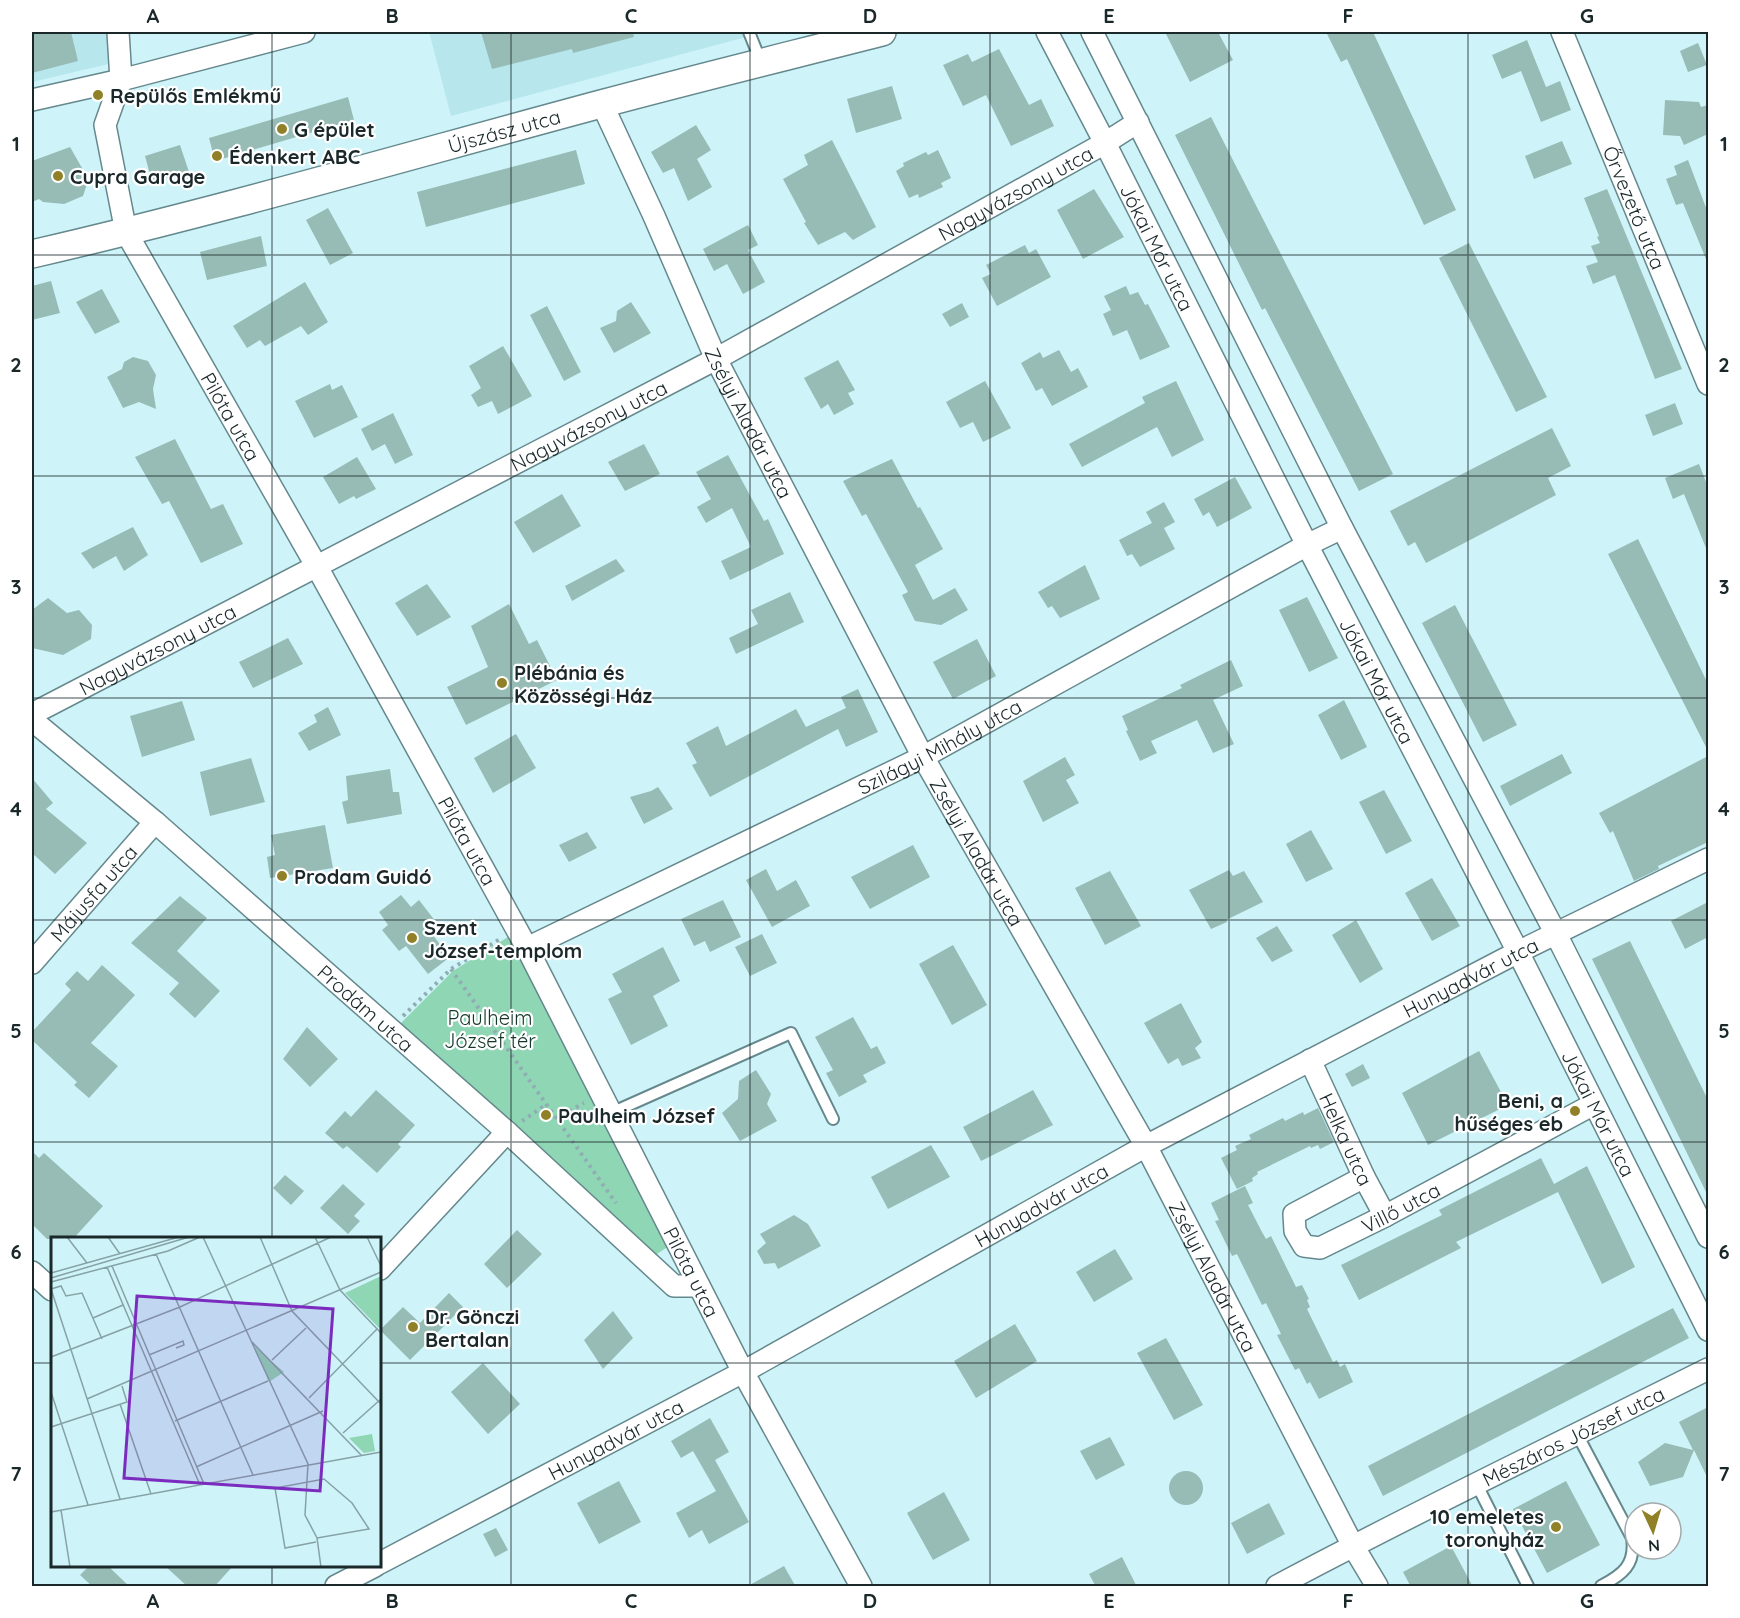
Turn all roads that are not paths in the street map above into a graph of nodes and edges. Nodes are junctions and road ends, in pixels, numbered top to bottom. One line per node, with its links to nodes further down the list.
1 (118, 32): 9 (street)
2 (304, 32): 9 (street)
3 (749, 32): 8 (lane)
4 (882, 32): 8 (street, Újszász utca)
5 (1047, 32): 13 (street, Jókai Mór utca)
6 (1092, 32): 12 (street, Jókai Mór utca)
7 (1562, 32): 17 (street, Őrvezető utca)
8 (762, 63): 11 (street, Újszász utca)
9 (121, 80): 10 (street); 14 (street)
10 (32, 100)
11 (602, 104): 14 (street, Újszász utca); 16 (street, Zsélyi Aladár utca)
12 (1138, 122): 13 (street, Nagyvázsony utca); 18 (street, Jókai Mór utca)
13 (1105, 143): 16 (street, Nagyvázsony utca); 19 (street, Jókai Mór utca)
14 (126, 232): 15 (street, Újszász utca); 20 (street, Pilóta utca)
15 (32, 254)
16 (716, 359): 20 (street, Nagyvázsony utca); 23 (street, Zsélyi Aladár utca)
17 (1708, 384)
18 (1342, 528): 19 (street, Szilágyi Mihály utca); 26 (street, Jókai Mór utca)
19 (1307, 545): 23 (street, Szilágyi Mihály utca); 28 (street, Jókai Mór utca)
20 (317, 567): 21 (street, Nagyvázsony utca); 27 (street, Pilóta utca)
21 (32, 714)
22 (32, 720): 24 (street, Prodám utca)
23 (923, 757): 27 (street, Szilágyi Mihály utca); 35 (street, Zsélyi Aladár utca)
24 (156, 822): 29 (street, Májusfa utca); 34 (street, Prodám utca)
25 (1708, 859): 26 (street, Hunyadvár utca)
26 (1556, 934): 28 (street, Hunyadvár utca); 38 (street, Jókai Mór utca)
27 (527, 948): 32 (street, Pilóta utca)
28 (1518, 952): 30 (street, Hunyadvár utca); 31 (street, Jókai Mór utca)
29 (32, 963)
30 (1311, 1060): 35 (street, Hunyadvár utca); 36 (street, Helka utca)
31 (1593, 1104): 37 (street, Villő utca); 43 (street, Jókai Mór utca)
32 (611, 1113): 33 (lane); 41 (street, Pilóta utca)
33 (833, 1119)
34 (507, 1132): 39 (street); 41 (street, Prodám utca)
35 (1146, 1146): 45 (street, Hunyadvár utca); 48 (street, Zsélyi Aladár utca)
36 (1364, 1177): 37 (street, Helka utca); 37 (street, Villő utca)
37 (1385, 1216)
38 (1708, 1237)
39 (381, 1268)
40 (32, 1272): 42 (street)
41 (699, 1286): 45 (street, Pilóta utca)
42 (51, 1289)
43 (1708, 1330)
44 (1708, 1369): 46 (street, Mészáros József utca)
45 (743, 1372): 49 (street, Hunyadvár utca); 53 (street, Pilóta utca)
46 (1577, 1434): 47 (street, Mészáros József utca); 57 (lane)
47 (1476, 1483): 48 (street, Mészáros József utca); 56 (lane)
48 (1353, 1546): 54 (street, Mészáros József utca); 55 (street, Zsélyi Aladár utca)
49 (381, 1562)
50 (373, 1567): 51 (street)
51 (354, 1576): 52 (street)
52 (336, 1587)
53 (861, 1587)
54 (1277, 1587)
55 (1377, 1587)
56 (1528, 1587)
57 (1601, 1587)

